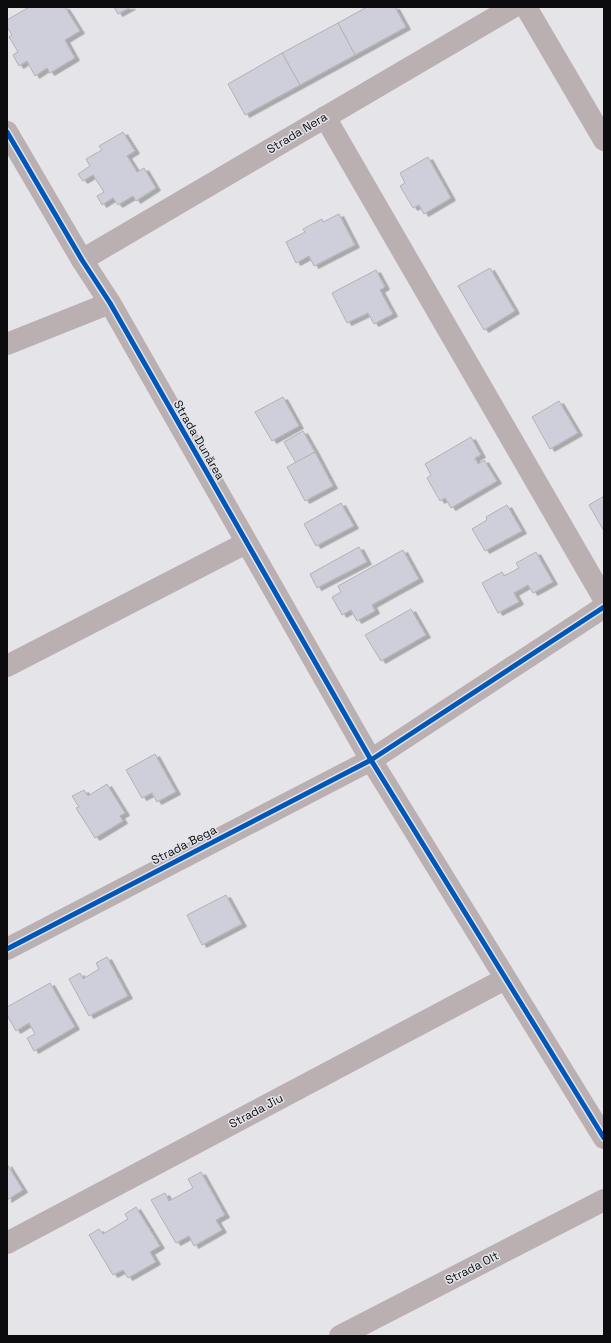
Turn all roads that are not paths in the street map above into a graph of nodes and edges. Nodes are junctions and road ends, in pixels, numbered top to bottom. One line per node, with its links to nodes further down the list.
1 (513, 7): 3 (street, Strada Nera)
2 (526, 7): 5 (street)
3 (325, 117): 6 (street, Strada Nera); 10 (street)
4 (7, 132): 6 (street, Strada Dunărea)
5 (604, 140)
6 (82, 260): 7 (street, Strada Dunărea)
7 (110, 303): 8 (street); 9 (street, Strada Dunărea)
8 (7, 344)
9 (246, 543): 12 (street); 13 (street, Strada Dunărea)
10 (604, 599)
11 (604, 607): 13 (street, Strada Bega)
12 (7, 666)
13 (371, 760): 14 (street, Strada Bega); 15 (street, Strada Dunărea)
14 (7, 949)
15 (505, 979): 16 (street, Strada Dunărea); 18 (street, Strada Jiu)
16 (604, 1138)
17 (604, 1200): 19 (street, Strada Olt)
18 (7, 1243)
19 (340, 1336)

